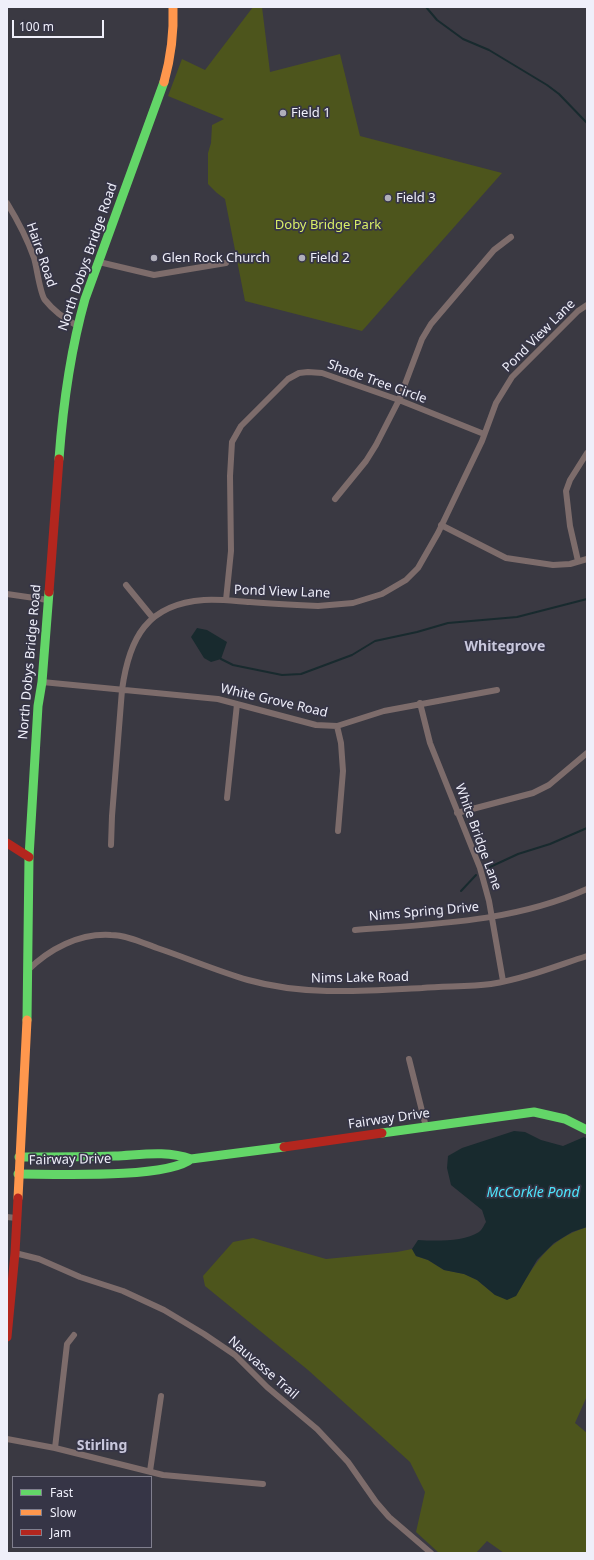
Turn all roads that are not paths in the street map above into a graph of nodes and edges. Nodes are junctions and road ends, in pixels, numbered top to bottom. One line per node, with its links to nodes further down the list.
1 (173, 7): 4 (street, North Dobys Bridge Road)
2 (7, 203): 7 (street, Haire Road)
3 (511, 237): 8 (street)
4 (99, 262): 5 (street); 7 (street, North Dobys Bridge Road)
5 (226, 263)
6 (587, 305): 9 (street, Pond View Lane)
7 (76, 325): 17 (street, North Dobys Bridge Road)
8 (399, 400): 9 (street, Shade Tree Circle); 11 (street); 18 (street, Shade Tree Circle)
9 (484, 434): 12 (street, Pond View Lane)
10 (587, 453): 14 (street)
11 (335, 499)
12 (441, 525): 14 (street); 18 (street, Pond View Lane)
13 (587, 559): 14 (street)
14 (578, 561)
15 (126, 585): 19 (street)
16 (7, 594): 17 (street)
17 (48, 600): 20 (street, North Dobys Bridge Road)
18 (226, 600): 19 (street, Pond View Lane)
19 (153, 618): 21 (street, Pond View Lane)
20 (42, 682): 21 (street, White Grove Road); 32 (street, North Dobys Bridge Road)
21 (122, 690): 24 (street, White Grove Road); 31 (street, Pond View Lane)
22 (497, 690): 23 (street, White Grove Road)
23 (420, 703): 25 (street, White Grove Road); 28 (street, White Bridge Lane)
24 (237, 704): 25 (street, White Grove Road); 27 (street)
25 (337, 726): 29 (street)
26 (587, 753): 28 (street)
27 (227, 798)
28 (457, 813): 34 (street, White Bridge Lane)
29 (338, 831)
30 (7, 843): 32 (street)
31 (111, 845)
32 (29, 856): 37 (street, North Dobys Bridge Road)
33 (587, 889): 34 (street, Nims Spring Drive)
34 (491, 917): 35 (street, Nims Spring Drive); 38 (street, White Bridge Lane)
35 (355, 930)
36 (587, 956): 38 (street, Nims Lake Road)
37 (27, 971): 38 (street, Nims Lake Road); 42 (street, North Dobys Bridge Road)
38 (503, 981)
39 (409, 1059): 40 (street)
40 (426, 1127): 41 (street, Fairway Drive); 43 (street, Fairway Drive)
41 (587, 1130)
42 (19, 1157): 43 (street, Fairway Drive); 44 (street, North Dobys Bridge Road)
43 (191, 1159): 44 (street, Fairway Drive)
44 (18, 1174): 45 (street, North Dobys Bridge Road)
45 (11, 1217): 46 (street, North Dobys Bridge Road)
46 (15, 1253): 47 (street, North Dobys Bridge Road); 55 (street, Nauvasse Trail)
47 (8, 1312): 49 (street, North Dobys Bridge Road)
48 (74, 1335): 52 (street)
49 (7, 1337)
50 (161, 1396): 53 (street)
51 (7, 1439): 52 (street)
52 (55, 1448): 53 (street)
53 (150, 1471): 54 (street)
54 (263, 1484)
55 (431, 1553)

